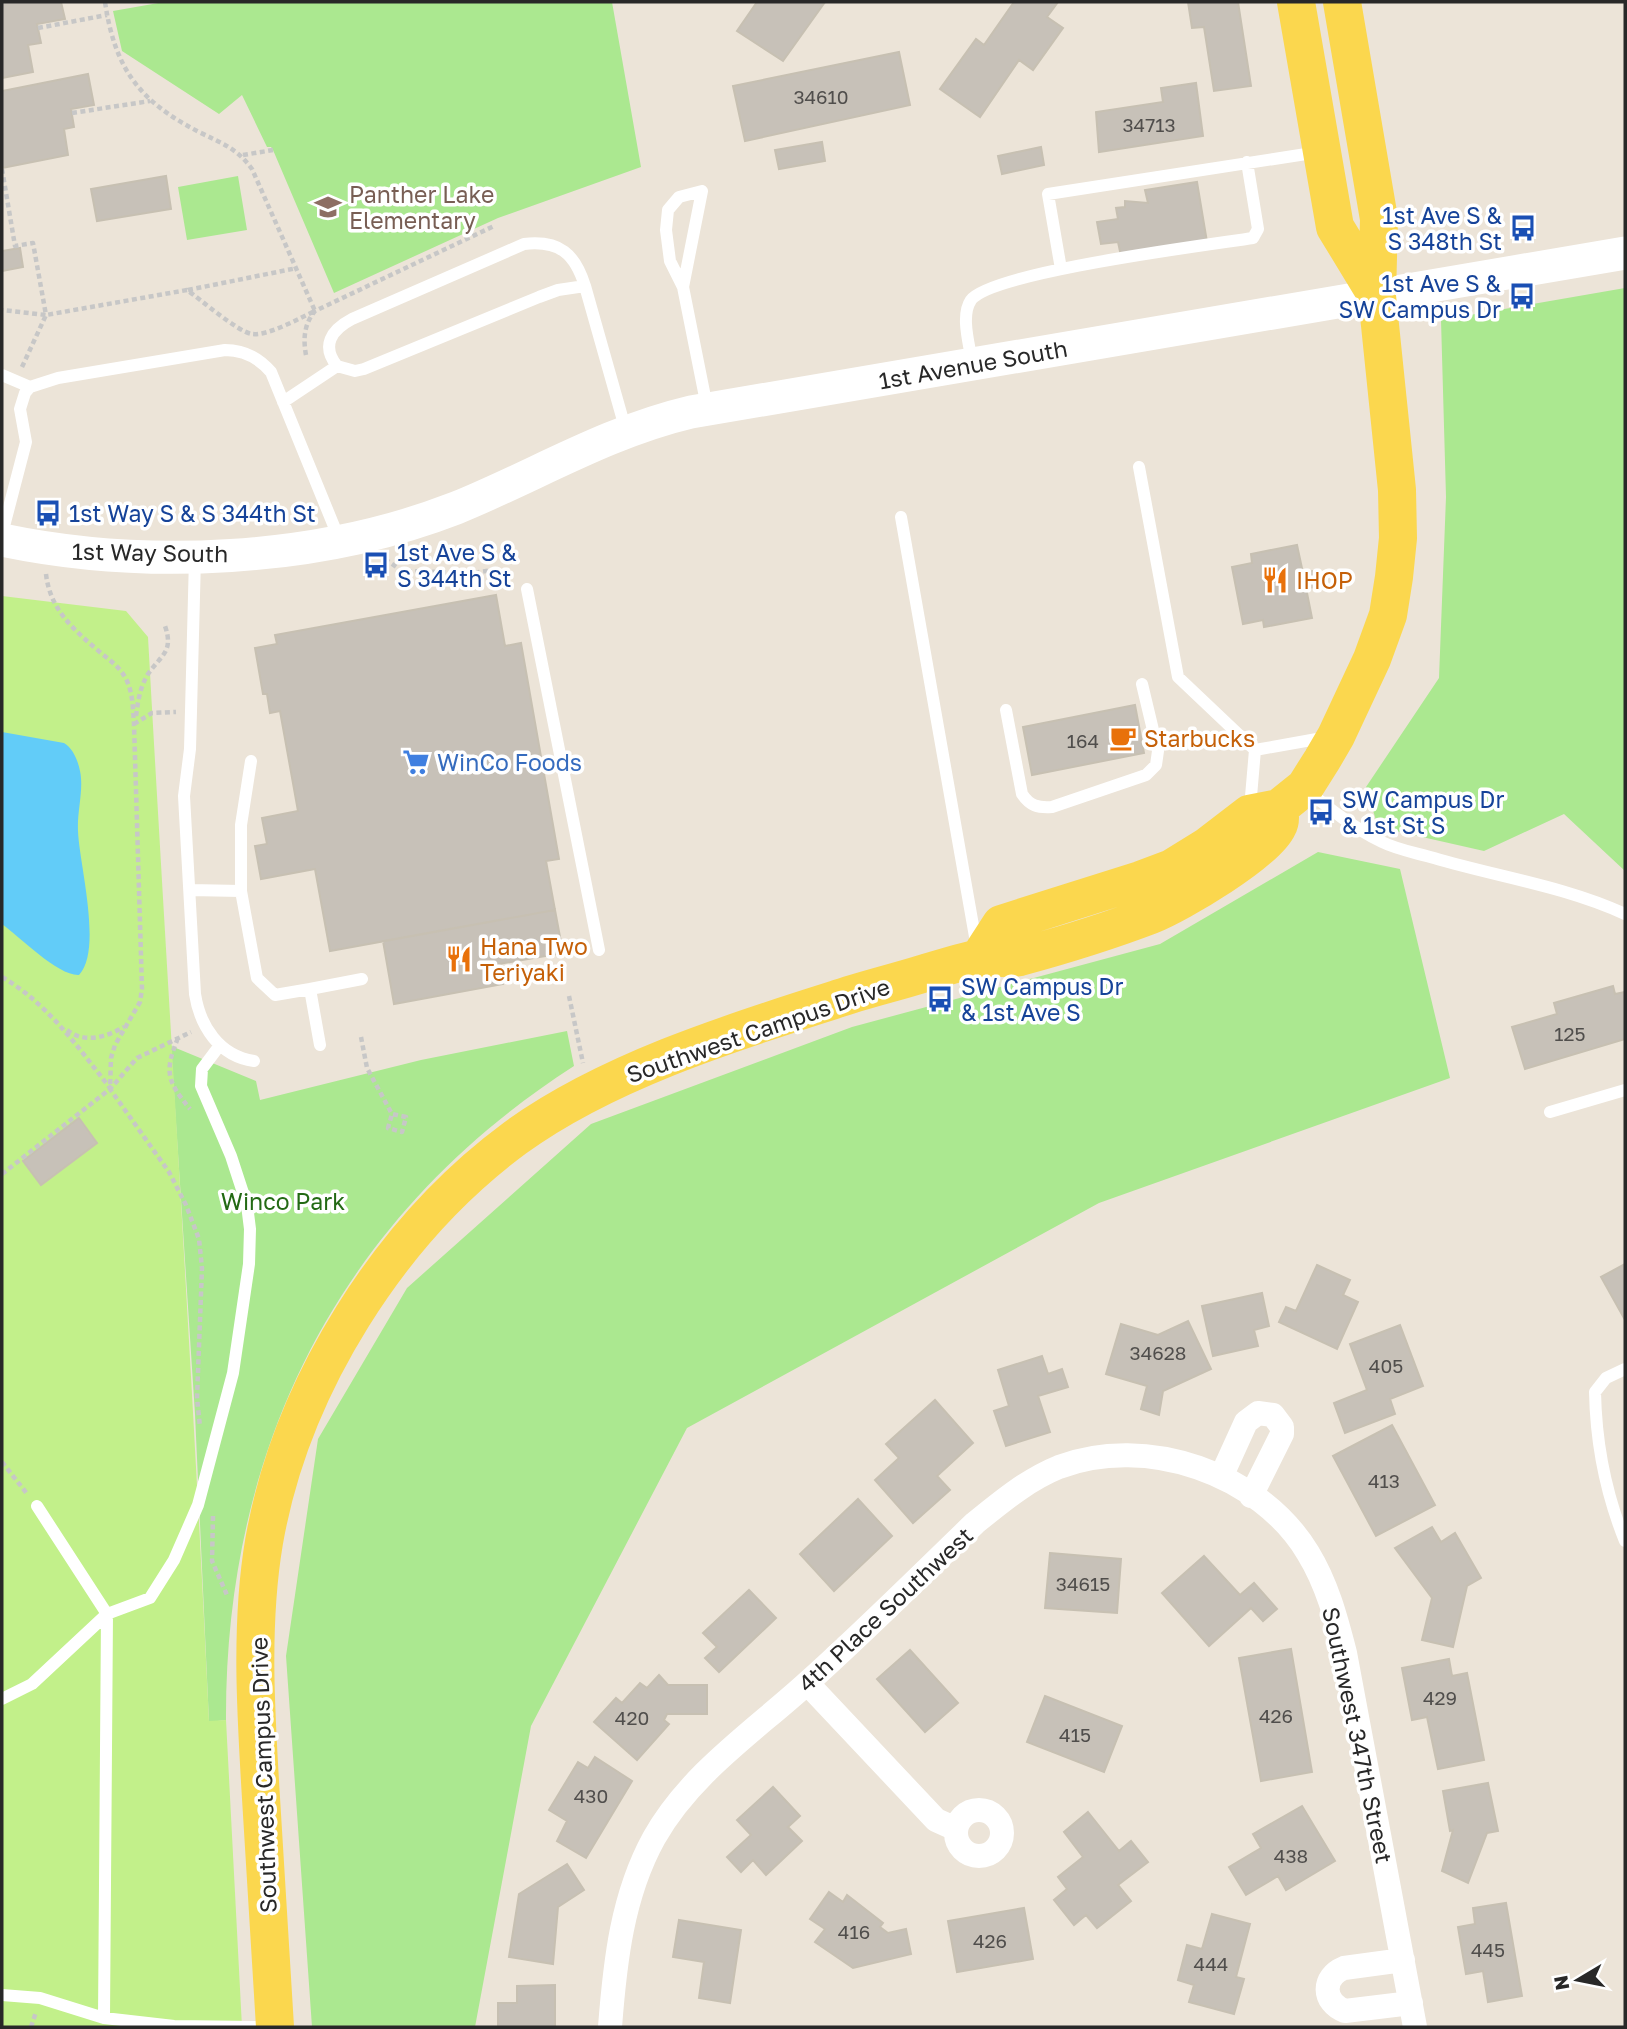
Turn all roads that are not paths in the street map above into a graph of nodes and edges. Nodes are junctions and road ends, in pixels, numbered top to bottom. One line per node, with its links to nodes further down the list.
1 (1296, 2): 3 (main road)
2 (1342, 2): 9 (main road, Southwest Campus Drive)
3 (1322, 152): 4 (lane); 9 (main road)
4 (1247, 162): 6 (lane); 6 (lane)
5 (1625, 253): 9 (main road, 1st Avenue South)
6 (1061, 269): 10 (lane)
7 (585, 286): 11 (lane); 11 (lane); 16 (lane)
8 (683, 287): 8 (lane); 15 (lane)
9 (1377, 296): 10 (main road, 1st Avenue South); 26 (main road, Southwest Campus Drive)
10 (972, 364): 15 (main road, 1st Avenue South)
11 (337, 366): 14 (lane)
12 (2, 374): 13 (lane)
13 (30, 387): 14 (lane); 19 (lane)
14 (283, 402): 21 (lane)
15 (707, 409): 16 (main road, 1st Avenue South)
16 (626, 431): 21 (main road, 1st Avenue South)
17 (1139, 467): 27 (lane)
18 (901, 517): 34 (lane)
19 (2, 534)
20 (2, 540): 22 (main road, 1st Way South)
21 (340, 541): 22 (main road, 1st Way South)
22 (195, 558): 30 (lane)
23 (527, 589): 33 (lane)
24 (1142, 684): 25 (lane)
25 (1006, 710)
26 (1336, 736): 27 (lane); 29 (main road, Southwest Campus Drive)
27 (1255, 750): 29 (lane)
28 (251, 761): 31 (lane)
29 (1278, 803): 32 (lane); 34 (main road, Southwest Campus Drive)
30 (190, 890): 31 (lane); 37 (lane)
31 (241, 891): 36 (lane)
32 (1625, 914)
33 (599, 950)
34 (979, 958): 55 (main road, Southwest Campus Drive)
35 (362, 979): 36 (lane)
36 (310, 989): 38 (lane)
37 (219, 1045): 39 (lane); 46 (lane)
38 (320, 1045)
39 (254, 1061)
40 (1625, 1090): 41 (lane)
41 (1550, 1112)
42 (1625, 1369): 45 (lane)
43 (1235, 1485): 47 (street, 4th Place Southwest); 50 (street, Southwest 347th Street)
44 (37, 1506): 46 (lane)
45 (1625, 1541)
46 (107, 1614): 48 (lane); 53 (lane)
47 (807, 1683): 49 (street); 56 (street, 4th Place Southwest)
48 (2, 1699)
49 (956, 1829)
50 (1403, 1960): 52 (street, Southwest 347th Street); 52 (street, Southwest 347th Street)
51 (2, 1995): 53 (lane)
52 (1413, 2015)
53 (104, 2018): 54 (lane)
54 (258, 2027)
55 (275, 2027)
56 (610, 2027)

